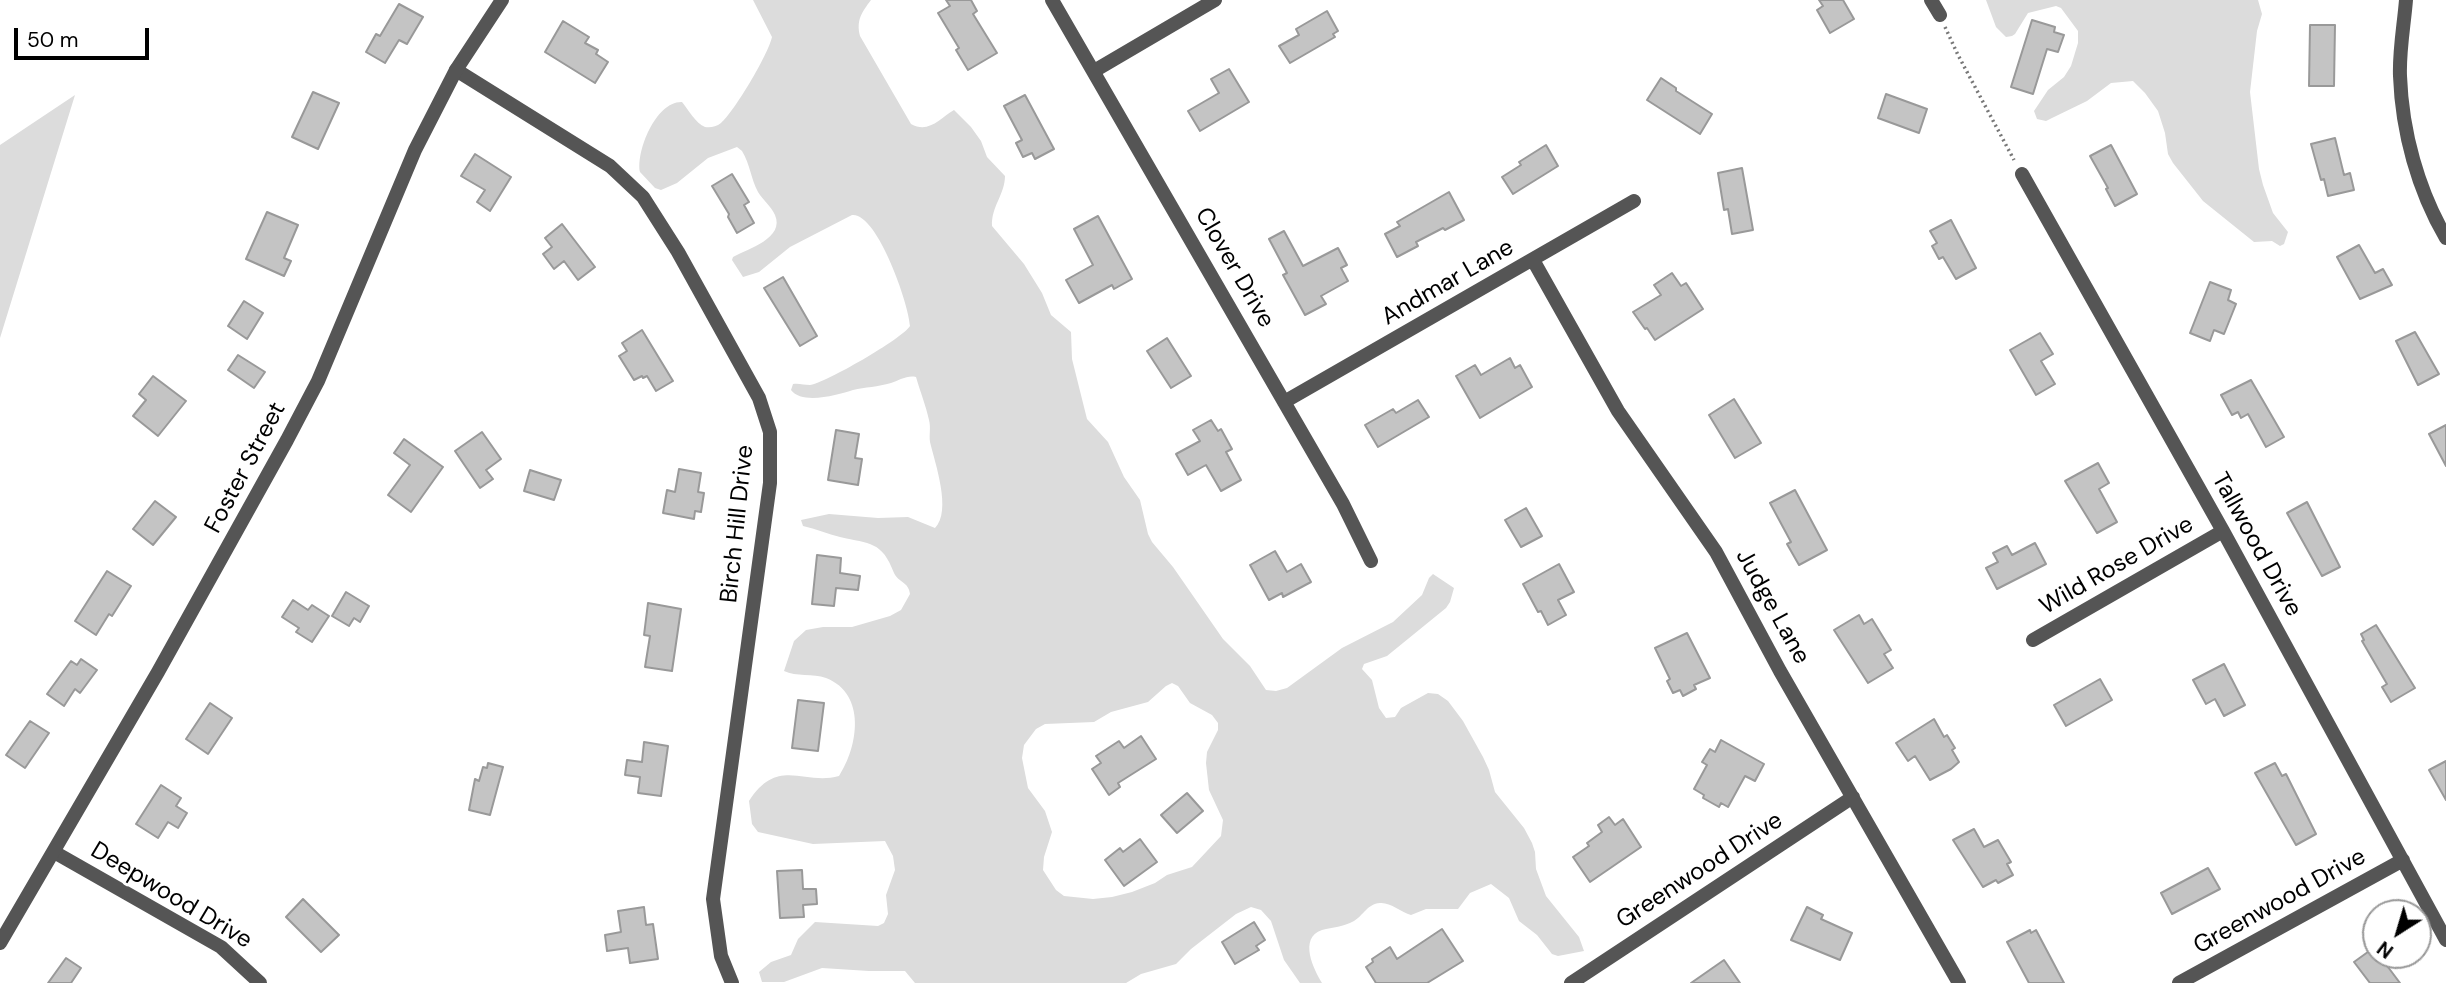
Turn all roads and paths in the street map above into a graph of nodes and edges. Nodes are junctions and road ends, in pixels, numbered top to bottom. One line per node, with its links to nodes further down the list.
1 (502, 0): 7 (street, Foster Street)
2 (1052, 0): 8 (street, Clover Drive)
3 (1215, 0): 8 (street)
4 (1931, 0): 6 (street)
5 (2406, 0): 11 (street)
6 (1940, 15): 9 (path)
7 (456, 70): 18 (street, Foster Street); 23 (street, Birch Hill Drive)
8 (1094, 71): 13 (street, Clover Drive)
9 (2022, 174): 14 (street, Tallwood Drive)
10 (1634, 201): 12 (street, Andmar Lane)
11 (2446, 238)
12 (1533, 260): 13 (street, Andmar Lane); 17 (street, Judge Lane)
13 (1284, 402): 15 (street, Clover Drive)
14 (2223, 531): 16 (street, Wild Rose Drive); 19 (street, Tallwood Drive)
15 (1371, 561)
16 (2033, 640)
17 (1853, 797): 24 (street, Greenwood Drive); 25 (street, Judge Lane)
18 (54, 852): 21 (street, Foster Street); 22 (street, Deepwood Drive)
19 (2403, 860): 20 (street, Tallwood Drive); 26 (street, Greenwood Drive)
20 (2446, 940)
21 (0, 943)
22 (260, 983)
23 (732, 983)
24 (1571, 983)
25 (1959, 983)
26 (2179, 983)

